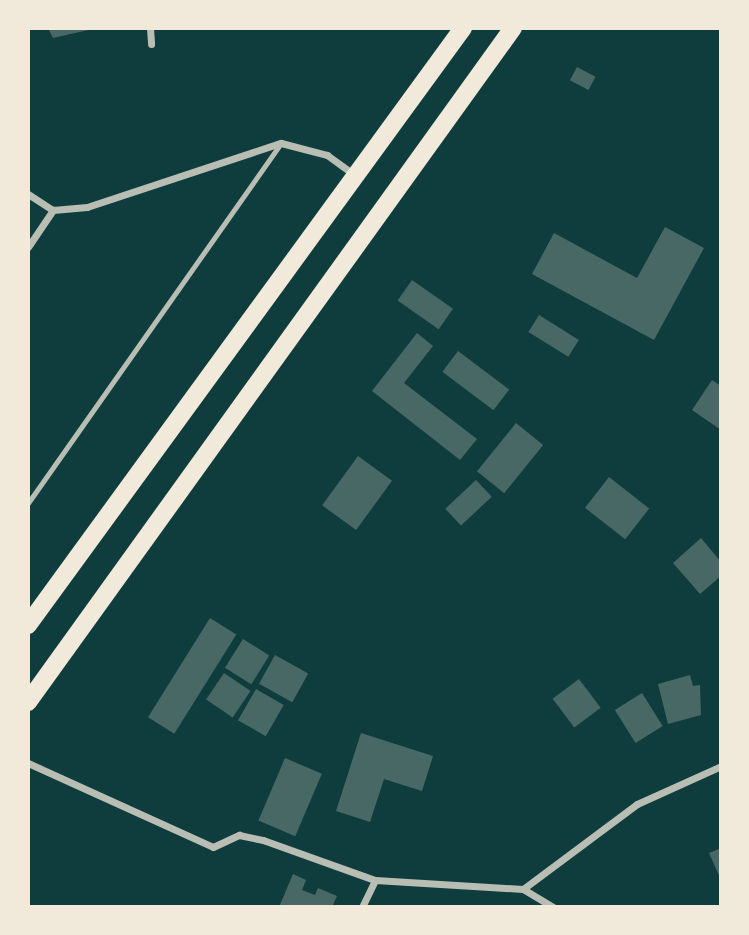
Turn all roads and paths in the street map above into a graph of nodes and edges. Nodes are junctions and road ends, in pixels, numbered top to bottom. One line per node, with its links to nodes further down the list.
1 (150, 28): 4 (street)
2 (463, 28): 6 (main road)
3 (513, 28): 12 (main road)
4 (151, 44)
5 (281, 144): 6 (street); 8 (street); 10 (lane)
6 (357, 177): 11 (main road)
7 (28, 194): 8 (street)
8 (53, 210): 9 (street)
9 (28, 247)
10 (28, 503)
11 (28, 625)
12 (28, 702)
13 (28, 763): 15 (street)
14 (721, 766): 16 (street)
15 (375, 880): 16 (street); 17 (street)
16 (523, 889): 18 (street)
17 (362, 907)
18 (553, 907)

